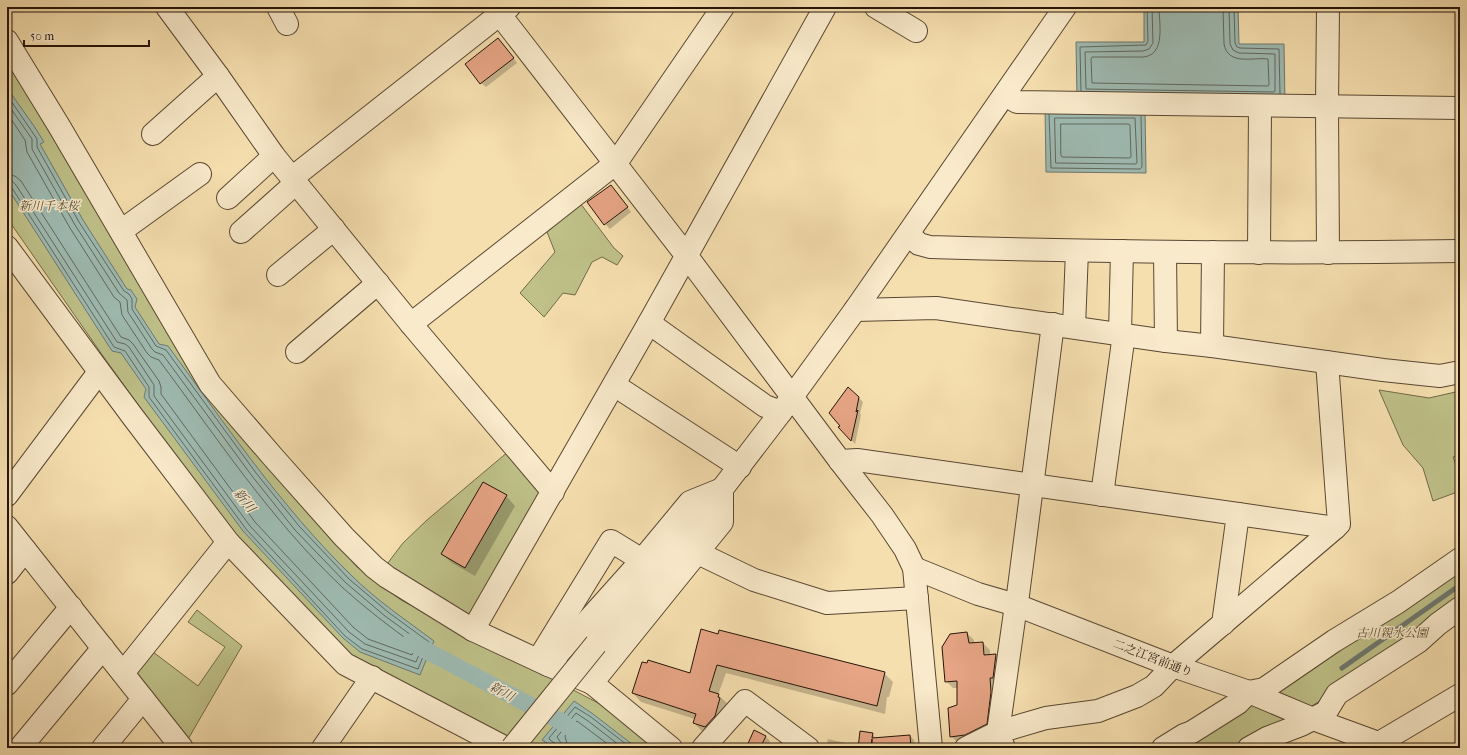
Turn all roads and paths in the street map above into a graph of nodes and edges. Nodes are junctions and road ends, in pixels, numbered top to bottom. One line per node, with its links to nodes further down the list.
1 (723, 7): 17 (street)
2 (825, 7): 33 (street)
3 (876, 7): 8 (street)
4 (1065, 7): 11 (street)
5 (1328, 7): 13 (street)
6 (172, 9): 10 (street)
7 (501, 9): 17 (street); 19 (street)
8 (916, 31)
9 (7, 41): 22 (street)
10 (218, 76): 15 (street); 16 (street)
11 (1005, 95): 12 (street); 24 (street)
12 (1260, 106): 13 (street); 31 (street)
13 (1327, 107): 14 (street); 32 (street)
14 (1460, 108)
15 (153, 134)
16 (274, 156): 19 (street); 20 (street)
17 (616, 164): 33 (street); 38 (street)
18 (200, 174): 22 (street)
19 (294, 181): 21 (street); 23 (street)
20 (228, 198)
21 (334, 229): 34 (street); 35 (street)
22 (121, 231): 71 (street)
23 (241, 232)
24 (908, 234): 26 (street); 36 (street)
25 (7, 247): 45 (street)
26 (1077, 251): 27 (street); 39 (street)
27 (1122, 251): 29 (street); 40 (street)
28 (1460, 251): 32 (street)
29 (1166, 252): 30 (street); 41 (street)
30 (1213, 252): 31 (street); 42 (street)
31 (1259, 252): 32 (street)
32 (1328, 253)
33 (686, 255): 37 (street); 48 (street)
34 (278, 276)
35 (378, 283): 38 (street); 43 (street)
36 (855, 310): 39 (street); 48 (street)
37 (649, 323): 47 (street); 48 (street)
38 (411, 324): 53 (street)
39 (1064, 326): 40 (street); 51 (street)
40 (1122, 334): 41 (street); 54 (street)
41 (1166, 341): 42 (street)
42 (1212, 346): 44 (street)
43 (297, 352)
44 (1327, 362): 46 (street); 58 (street)
45 (99, 372): 55 (street); 59 (street)
46 (1460, 372)
47 (614, 385): 50 (street); 53 (street)
48 (787, 404): 49 (street); 50 (street)
49 (840, 461): 51 (street); 64 (street)
50 (740, 467): 52 (street)
51 (1033, 486): 54 (street); 67 (street)
52 (722, 489): 61 (street); 63 (street); 85 (street, bridge)
53 (553, 492): 71 (street)
54 (1102, 495): 56 (street)
55 (7, 496)
56 (1238, 514): 58 (street); 70 (street)
57 (7, 527): 60 (street)
58 (1335, 528): 70 (street)
59 (228, 542): 75 (street); 76 (street)
60 (25, 550): 65 (street); 68 (street)
61 (698, 553): 66 (street); 77 (street)
62 (1460, 559): 79 (street)
63 (642, 560): 73 (street); 73 (street)
64 (914, 568): 66 (street); 67 (street, 二之江宮前通り)
65 (7, 573)
66 (917, 598): 93 (street)
67 (1016, 605): 74 (street, 二之江宮前通り); 83 (street)
68 (71, 607): 72 (street); 78 (street)
69 (1460, 608): 82 (street)
70 (1223, 624): 74 (street)
71 (473, 630): 73 (street)
72 (103, 648): 75 (street); 86 (street)
73 (543, 663): 77 (street)
74 (1173, 666): 79 (street, 二之江宮前通り); 83 (street)
75 (123, 673): 81 (street)
76 (372, 677): 85 (street); 89 (street)
77 (592, 683): 90 (street)
78 (7, 684)
79 (1249, 692): 82 (street, 二之江宮前通り); 95 (street)
80 (1460, 695): 84 (street)
81 (143, 698): 87 (street); 88 (street)
82 (1313, 719): 84 (street, 二之江宮前通り); 96 (street)
83 (1001, 740): 94 (street)
84 (1386, 745)
85 (499, 746)
86 (20, 748)
87 (103, 748)
88 (182, 748)
89 (323, 748)
90 (671, 748)
91 (703, 748): 92 (street)
92 (808, 748)
93 (931, 748)
94 (966, 748)
95 (1163, 748)
96 (1249, 748)

